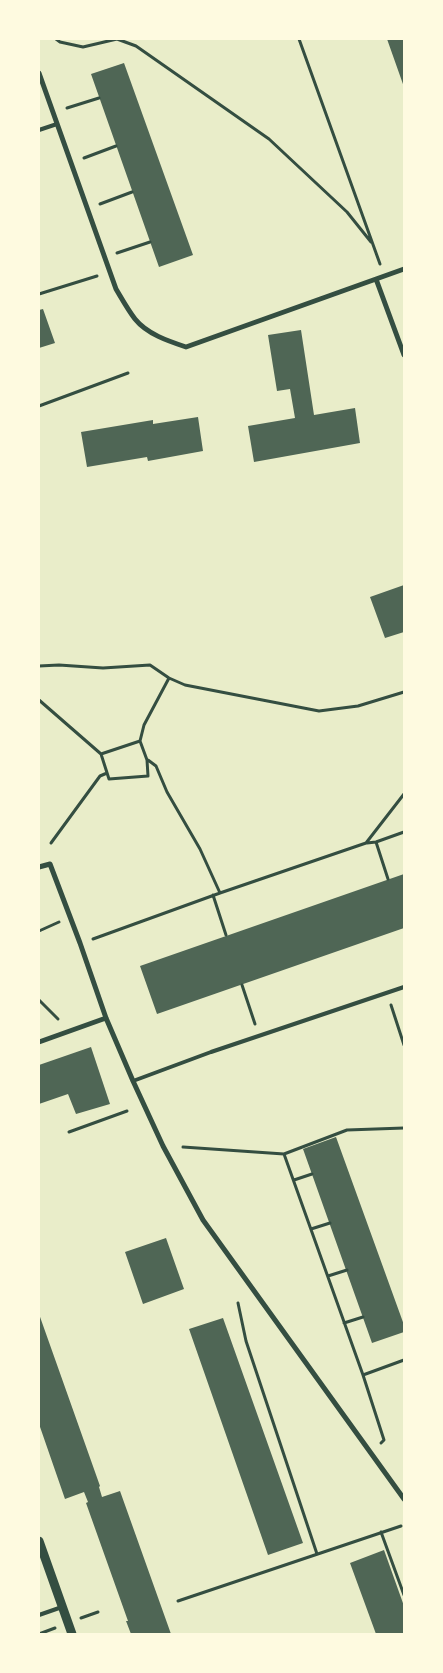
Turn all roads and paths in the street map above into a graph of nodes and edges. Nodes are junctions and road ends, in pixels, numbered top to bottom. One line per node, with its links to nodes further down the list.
1 (56, 39): 2 (path)
2 (118, 39): 14 (path)
3 (299, 39): 14 (path)
4 (39, 73): 6 (street)
5 (99, 98): 6 (path)
6 (53, 113): 7 (street)
7 (57, 124): 8 (lane); 10 (street)
8 (39, 130)
9 (116, 146): 10 (path)
10 (70, 162): 12 (street)
11 (132, 192): 12 (path)
12 (87, 209): 15 (street)
13 (150, 242): 15 (path)
14 (372, 242): 18 (path)
15 (104, 257): 17 (street)
16 (404, 269): 19 (street)
17 (110, 272): 19 (street); 20 (path)
18 (383, 272)
19 (376, 280): 21 (street)
20 (39, 294)
21 (404, 355)
22 (128, 373): 23 (path)
23 (39, 406)
24 (39, 666): 25 (path)
25 (169, 678): 26 (path); 28 (path)
26 (404, 692)
27 (39, 700): 29 (path)
28 (140, 741): 29 (path); 30 (path)
29 (101, 754): 31 (path)
30 (147, 760): 31 (path); 39 (path)
31 (107, 773): 35 (path)
32 (404, 794): 36 (path)
33 (404, 832): 34 (path)
34 (376, 842): 36 (path); 38 (path)
35 (51, 843)
36 (366, 843): 39 (path)
37 (39, 867): 41 (street)
38 (388, 879)
39 (220, 892): 40 (path)
40 (213, 895): 43 (path); 44 (path)
41 (70, 918): 42 (path); 44 (street)
42 (39, 931)
43 (226, 936)
44 (80, 943): 49 (street)
45 (242, 985): 50 (path)
46 (404, 986): 47 (lane)
47 (386, 992): 53 (path); 54 (lane)
48 (39, 1000): 51 (path)
49 (106, 1018): 51 (street); 54 (street)
50 (255, 1025)
51 (66, 1032): 52 (street)
52 (39, 1042)
53 (404, 1045)
54 (133, 1081): 71 (street)
55 (127, 1111): 57 (path)
56 (404, 1128): 59 (path)
57 (69, 1132)
58 (183, 1147): 59 (path)
59 (284, 1154): 61 (path)
60 (312, 1174): 61 (path)
61 (294, 1180): 63 (path)
62 (330, 1223): 63 (path)
63 (311, 1229): 65 (path)
64 (347, 1270): 65 (path)
65 (328, 1276): 68 (path)
66 (238, 1303): 76 (path)
67 (363, 1317): 68 (path)
68 (344, 1322): 70 (path)
69 (404, 1360): 70 (path)
70 (363, 1376): 71 (path)
71 (370, 1453): 72 (street)
72 (404, 1499)
73 (401, 1526): 74 (path)
74 (381, 1532): 76 (path); 77 (path)
75 (39, 1541): 79 (street)
76 (317, 1554): 78 (path)
77 (404, 1595)
78 (178, 1601)
79 (62, 1607): 80 (lane); 81 (street)
80 (39, 1615)
81 (72, 1634)

